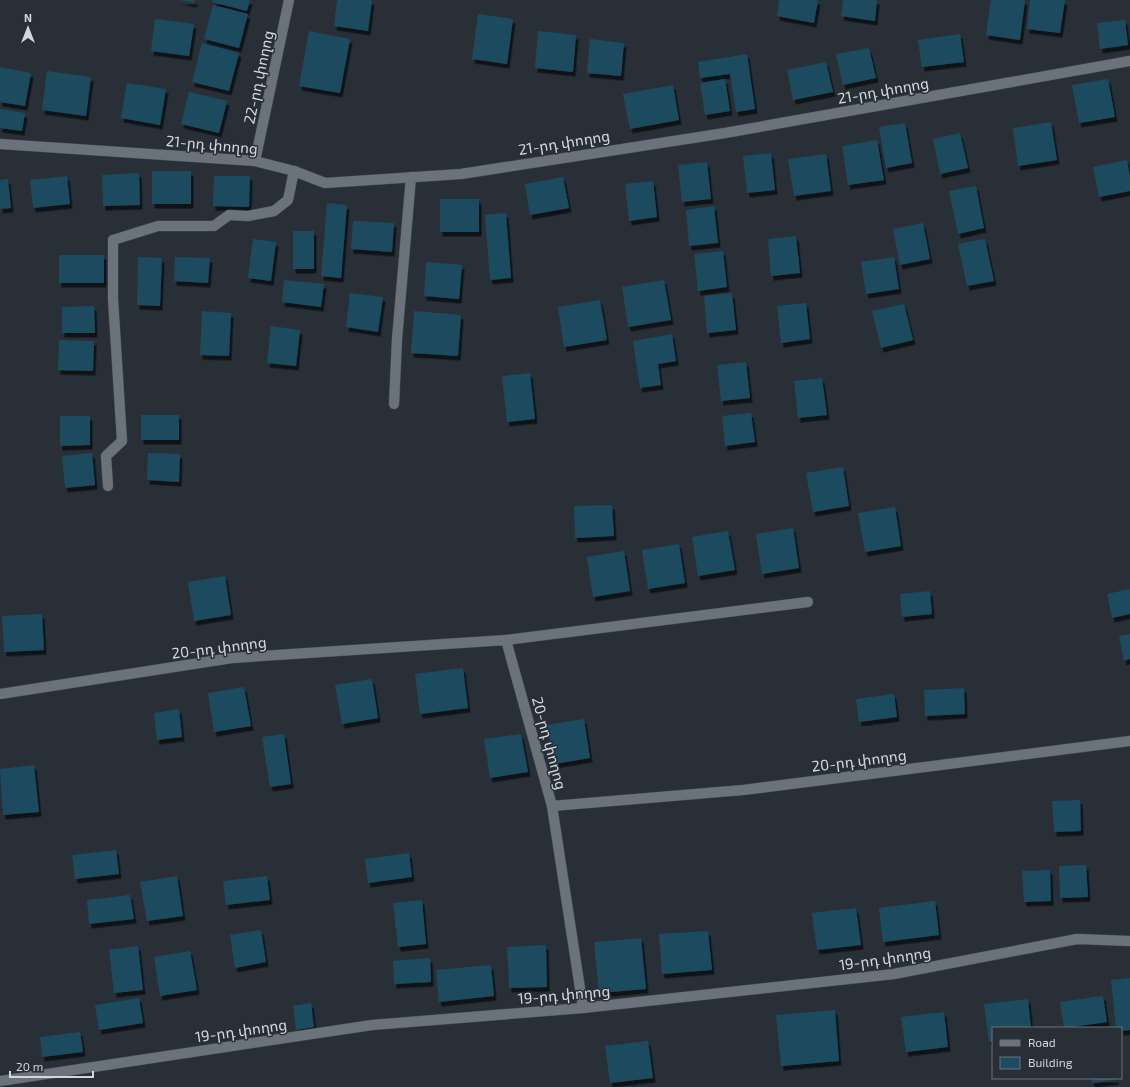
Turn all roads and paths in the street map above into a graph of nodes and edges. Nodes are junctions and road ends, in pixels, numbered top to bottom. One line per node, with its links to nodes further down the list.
1 (289, 0): 4 (street, 22-րդ փողոց)
2 (1130, 61): 6 (street, 21-րդ փողոց)
3 (0, 144): 4 (street, 21-րդ փողոց)
4 (255, 161): 5 (street, 21-րդ փողոց)
5 (294, 171): 6 (street, 21-րդ փողոց); 8 (street)
6 (411, 177): 7 (street)
7 (394, 404)
8 (108, 486)
9 (808, 602): 10 (street)
10 (506, 640): 11 (street, 20-րդ փողոց); 13 (street, 20-րդ փողոց)
11 (0, 694)
12 (1130, 741): 13 (street, 20-րդ փողոց)
13 (552, 806): 15 (street)
14 (1130, 941): 15 (street, 19-րդ փողոց)
15 (583, 1008): 16 (street, 19-րդ փողոց)
16 (0, 1081)

